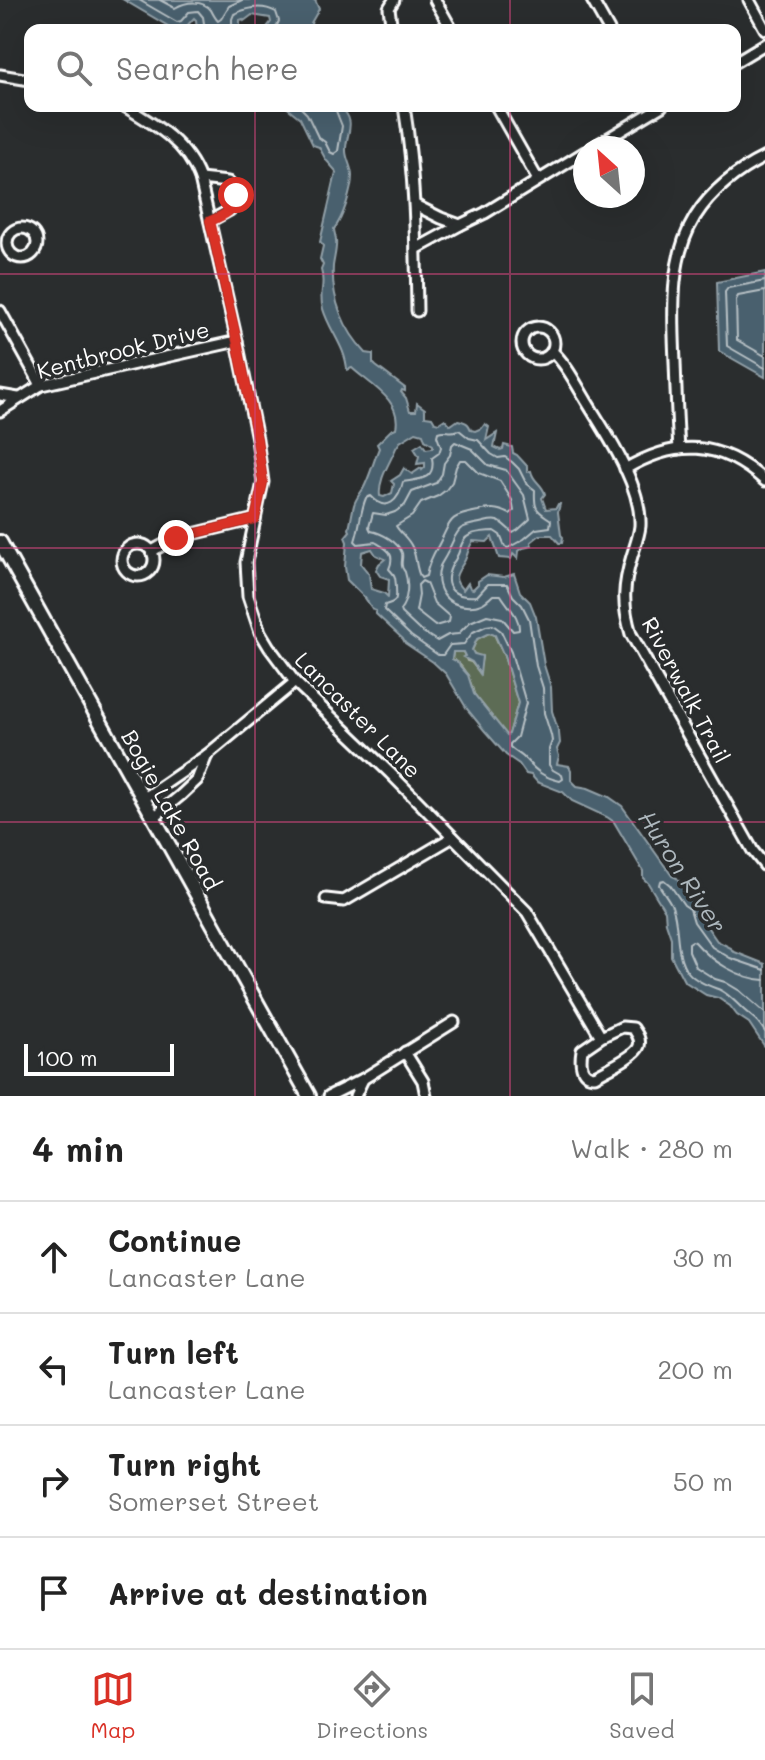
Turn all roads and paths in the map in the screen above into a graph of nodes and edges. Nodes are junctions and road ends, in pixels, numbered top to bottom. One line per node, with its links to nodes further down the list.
1 (435, 0): 6 (street)
2 (592, 0): 7 (street)
3 (749, 0): 8 (street)
4 (391, 4): 5 (street)
5 (392, 24)
6 (449, 24)
7 (606, 24)
8 (765, 29)
9 (765, 44): 10 (street)
10 (741, 58)
11 (0, 75): 12 (street)
12 (24, 79)
13 (133, 112): 20 (street, Lancaster Lane)
14 (405, 112): 22 (street)
15 (499, 112): 21 (street)
16 (649, 112): 17 (street)
17 (611, 136)
18 (765, 157): 34 (street)
19 (573, 159): 21 (street)
20 (200, 179): 23 (street, Lancaster Lane); 23 (street)
21 (538, 180): 24 (street)
22 (415, 205): 24 (street); 25 (street)
23 (210, 221): 28 (street, Lancaster Lane)
24 (460, 225): 25 (street)
25 (416, 249): 27 (street)
26 (0, 311): 30 (street)
27 (417, 311)
28 (237, 341): 30 (street, Kentbrook Drive); 37 (street, Lancaster Lane)
29 (552, 351): 35 (street, Riverwalk Trail)
30 (41, 385): 32 (street, Kentbrook Drive)
31 (0, 395): 32 (street, Kentbrook Drive)
32 (18, 398): 33 (street, Kentbrook Drive)
33 (0, 411)
34 (679, 449): 35 (street); 36 (street)
35 (625, 469): 45 (street, Riverwalk Trail)
36 (765, 481)
37 (255, 519): 39 (street); 40 (street, Lancaster Lane)
38 (0, 542): 42 (main road, Bogie Lake Road)
39 (152, 551)
40 (295, 682): 41 (street); 44 (street, Lancaster Lane)
41 (207, 755): 42 (street); 43 (street)
42 (143, 799): 43 (main road, Bogie Lake Road)
43 (153, 818): 51 (main road, Bogie Lake Road)
44 (453, 837): 46 (street); 48 (street, Lancaster Lane)
45 (765, 866)
46 (326, 899)
47 (454, 1022): 49 (street)
48 (601, 1037): 48 (street)
49 (405, 1052): 50 (street); 54 (street)
50 (363, 1079): 52 (street); 53 (street)
51 (309, 1096)
52 (329, 1096)
53 (355, 1096)
54 (426, 1096)

